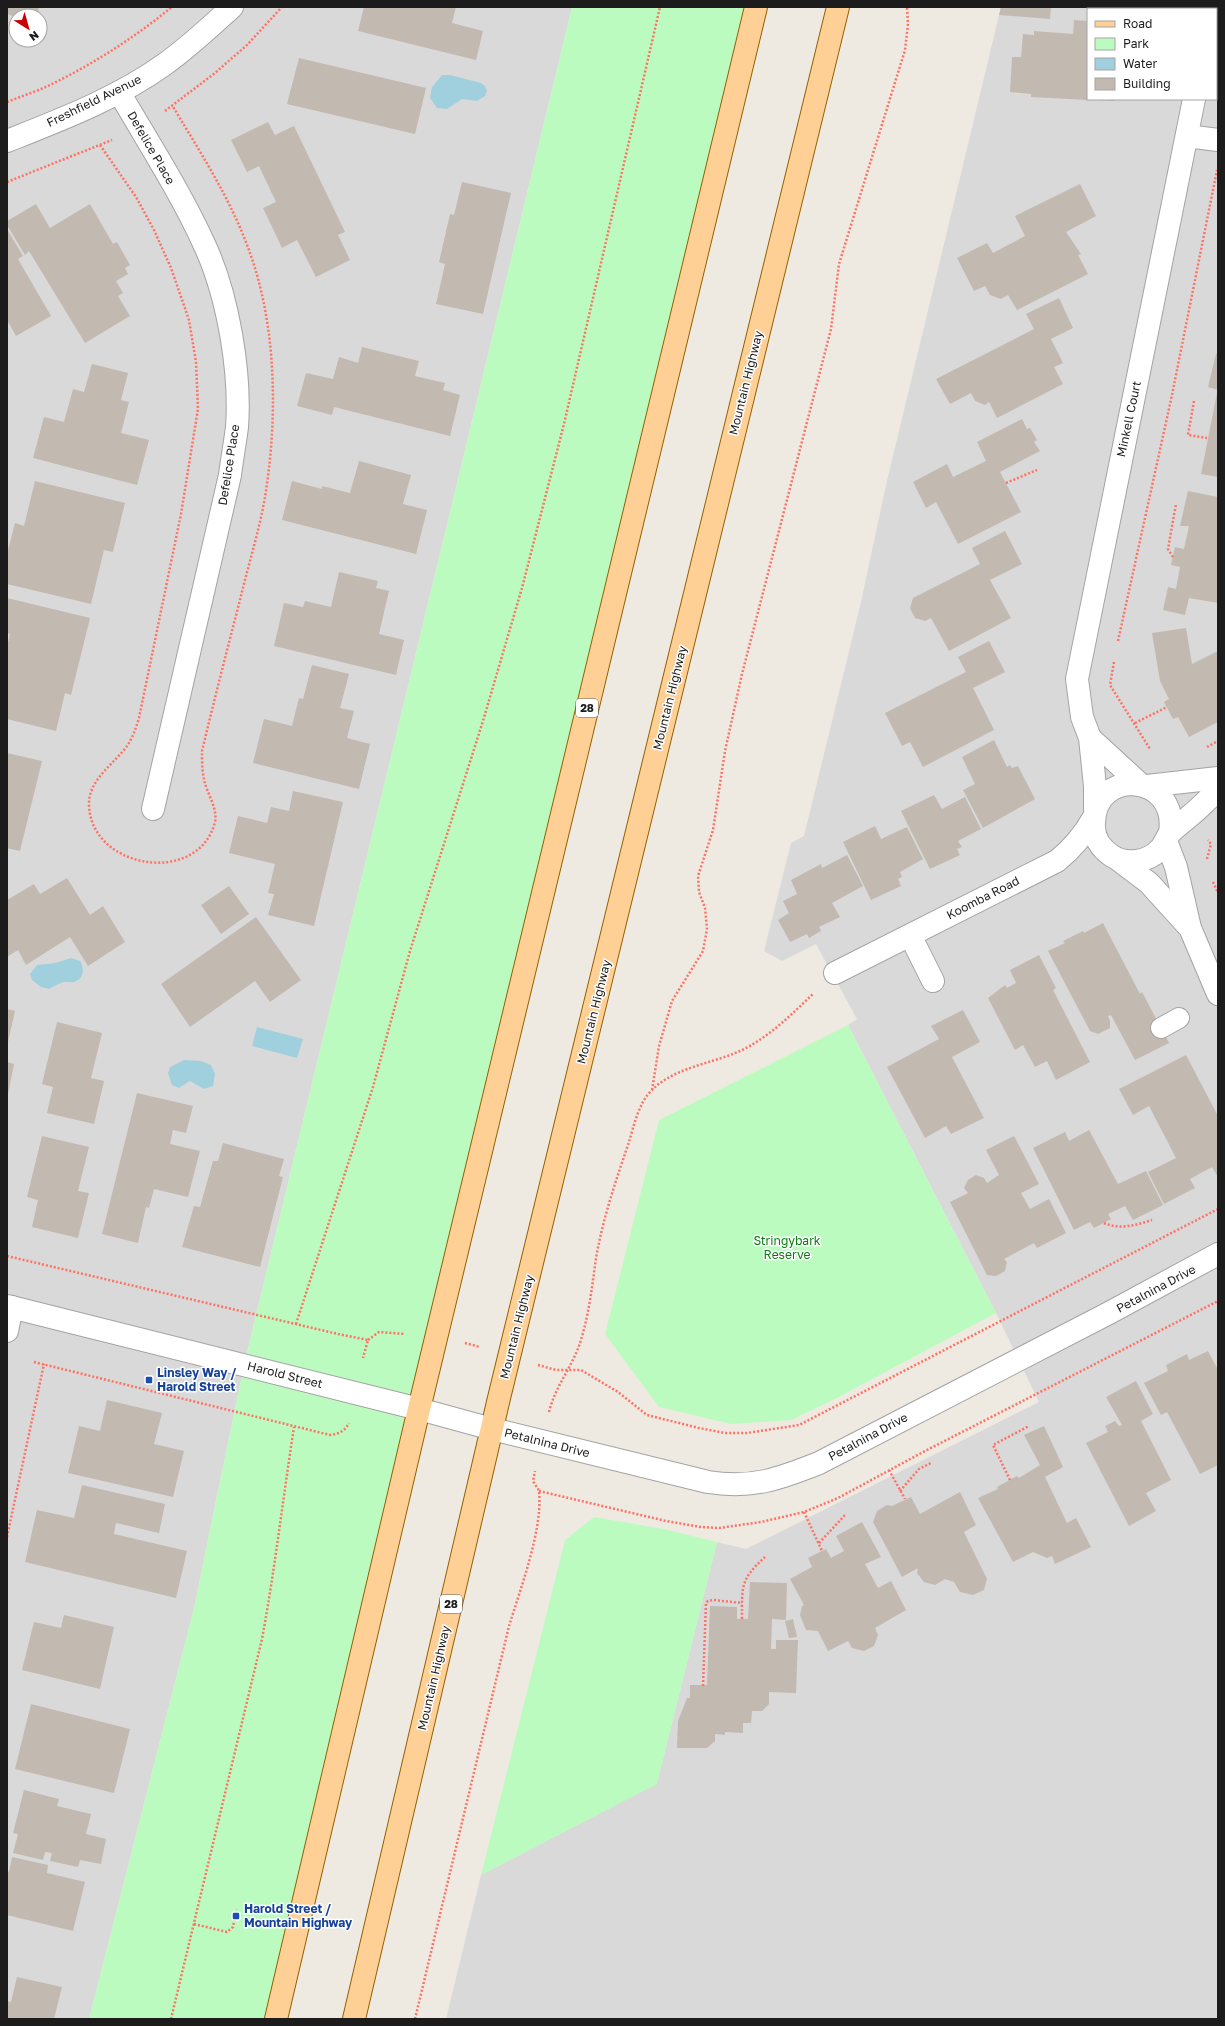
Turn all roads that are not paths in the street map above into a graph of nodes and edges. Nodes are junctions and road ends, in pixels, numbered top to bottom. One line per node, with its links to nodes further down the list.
1 (232, 7): 4 (street, Freshfield Avenue)
2 (756, 7): 28 (main road, 28)
3 (838, 7): 29 (main road, Mountain Highway / 28)
4 (119, 92): 8 (street, Freshfield Avenue); 13 (street, Defelice Place)
5 (1194, 100): 6 (street, Minkell Court)
6 (1187, 136): 7 (street); 9 (street, Minkell Court)
7 (1218, 140)
8 (7, 141)
9 (1090, 738): 11 (street, Minkell Court); 14 (street, Minkell Court)
10 (1218, 778): 11 (street)
11 (1143, 785): 14 (street); 15 (street)
12 (1218, 790): 15 (street)
13 (153, 809)
14 (1095, 813): 16 (street); 17 (street, Koomba Road)
15 (1168, 837): 16 (street); 18 (street)
16 (1114, 857): 17 (street, Koomba Road); 18 (street)
17 (1057, 861): 19 (street, Koomba Road)
18 (1190, 928): 22 (street)
19 (910, 935): 20 (street, Koomba Road); 21 (street)
20 (836, 973)
21 (933, 981)
22 (1218, 994)
23 (1179, 1018): 24 (lane)
24 (1160, 1028)
25 (1217, 1256): 29 (street, Petalnina Drive)
26 (10, 1307): 27 (street); 28 (street, Harold Street)
27 (7, 1331)
28 (419, 1409): 29 (street, Harold Street); 30 (main road, 28)
29 (492, 1430): 31 (main road, Mountain Highway / 28)
30 (276, 2019)
31 (354, 2019)

